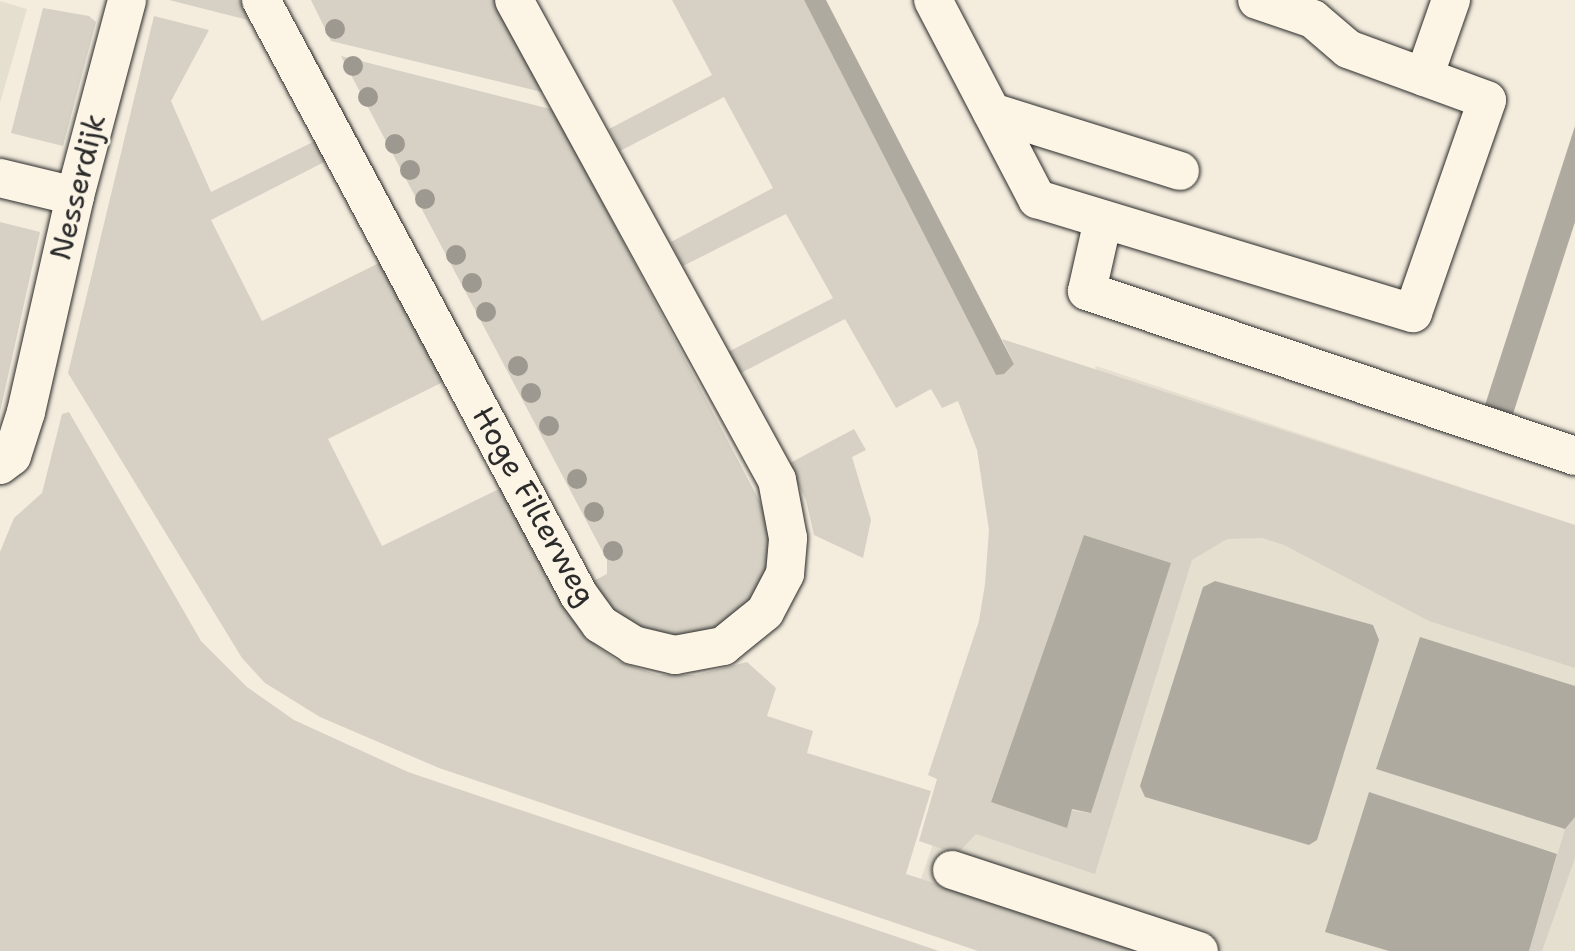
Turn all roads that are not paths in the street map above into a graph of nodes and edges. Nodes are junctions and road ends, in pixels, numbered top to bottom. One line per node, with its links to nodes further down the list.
1 (127, 0): 12 (street, Nesserdijk)
2 (261, 0): 3 (street, Hoge Filterweg)
3 (514, 0)
4 (933, 0): 9 (street)
5 (1257, 0): 7 (street)
6 (1451, 0): 8 (street)
7 (1316, 9): 8 (street)
8 (1424, 77): 13 (street)
9 (992, 112): 10 (street); 13 (street)
10 (1180, 171)
11 (0, 178): 12 (street)
12 (75, 196): 14 (street, Nesserdijk)
13 (1103, 220): 16 (street)
14 (31, 375): 15 (street, Nesserdijk); 17 (street, Nesserdijk)
15 (0, 428)
16 (1575, 456)
17 (0, 465)
18 (952, 870): 19 (street)
19 (1199, 951)

